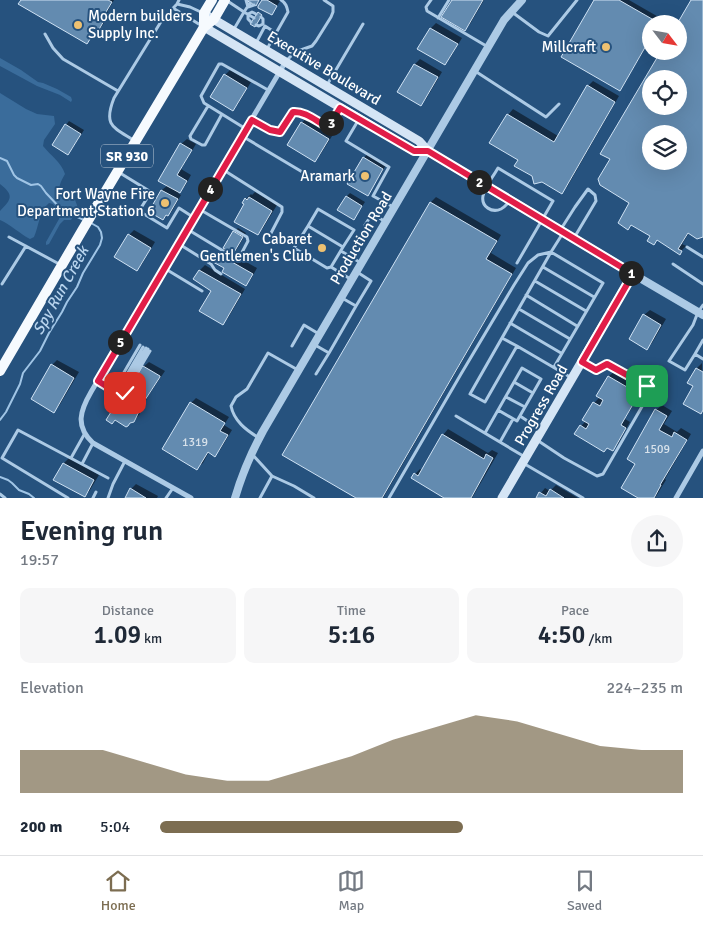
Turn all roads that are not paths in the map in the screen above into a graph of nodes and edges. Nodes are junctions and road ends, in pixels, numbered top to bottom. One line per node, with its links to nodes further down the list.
1 (212, 0): 13 (highway)
2 (226, 0): 14 (lane); 18 (highway, SR 930)
3 (246, 0): 14 (lane)
4 (324, 0): 29 (lane)
5 (431, 0): 17 (lane)
6 (448, 0): 17 (lane)
7 (522, 0): 12 (street, Production Road)
8 (577, 0): 12 (lane)
9 (284, 1): 24 (lane)
10 (178, 2): 11 (lane); 13 (lane)
11 (173, 8): 22 (lane); 33 (lane)
12 (511, 11): 27 (street, Production Road)
13 (204, 13): 18 (main road, Executive Boulevard); 22 (highway)
14 (246, 13): 16 (lane); 23 (lane)
15 (261, 17): 21 (lane)
16 (254, 18)
17 (438, 18): 27 (lane)
18 (214, 19): 22 (highway, SR 930); 23 (main road, Executive Boulevard)
19 (257, 23): 21 (lane)
20 (363, 24): 32 (lane)
21 (264, 25): 24 (lane); 26 (lane)
22 (204, 27): 31 (main road, Executive Boulevard); 43 (highway, SR 930)
23 (233, 31): 26 (main road, Executive Boulevard)
24 (276, 33): 28 (lane)
25 (45, 34): 33 (lane)
26 (255, 44): 28 (main road, Executive Boulevard)
27 (489, 47): 30 (street, Production Road)
28 (266, 50): 29 (main road, Executive Boulevard)
29 (286, 61): 31 (street); 32 (main road, Executive Boulevard)
30 (475, 71): 35 (lane); 44 (street, Production Road)
31 (280, 72): 34 (street); 37 (main road, Executive Boulevard)
32 (326, 85): 44 (main road, Executive Boulevard)
33 (118, 91): 43 (lane)
34 (269, 91): 36 (lane); 40 (street)
35 (559, 104)
36 (208, 106): 38 (lane); 38 (lane)
37 (340, 108): 39 (main road, Executive Boulevard); 40 (lane)
38 (222, 114): 41 (lane)
39 (359, 119): 44 (main road, Executive Boulevard); 50 (lane)
40 (252, 120): 41 (street)
41 (246, 129): 42 (street)
42 (242, 136): 45 (street); 47 (lane)
43 (136, 141): 46 (highway, SR 930)
44 (428, 151): 48 (main road, Executive Boulevard); 50 (street, Production Road)
45 (222, 169): 51 (street); 59 (lane)
46 (117, 171): 52 (lane); 72 (highway, SR 930)
47 (304, 173)
48 (487, 186): 49 (main road, Executive Boulevard); 49 (lane); 53 (lane)
49 (510, 200): 53 (main road, Executive Boulevard)
50 (395, 208): 54 (street, Production Road)
51 (199, 209): 52 (street); 57 (lane)
52 (194, 217): 57 (street)
53 (543, 220): 58 (main road, Executive Boulevard); 69 (lane)
54 (386, 222): 55 (lane); 70 (street, Production Road)
55 (365, 225)
56 (308, 226): 64 (lane); 64 (lane); 73 (lane)
57 (187, 229): 62 (street)
58 (562, 231): 61 (main road, Executive Boulevard); 61 (lane); 67 (lane)
59 (270, 235)
60 (9, 237): 63 (lane)
61 (574, 238): 78 (main road, Executive Boulevard)
62 (178, 244): 75 (street); 77 (lane)
63 (26, 246): 72 (lane); 81 (lane)
64 (344, 247): 66 (lane)
65 (687, 247): 68 (lane)
66 (341, 251): 70 (lane); 73 (lane)
67 (552, 252): 74 (lane); 85 (lane); 148 (lane)
68 (703, 257)
69 (517, 263)
70 (362, 264): 76 (street, Production Road)
71 (673, 264): 82 (lane)
72 (62, 265): 107 (highway, SR 930)
73 (331, 267): 79 (lane)
74 (543, 267): 80 (lane); 85 (lane)
75 (164, 268): 83 (lane); 111 (street)
76 (357, 272): 79 (street, Production Road); 88 (lane)
77 (222, 274)
78 (633, 274): 91 (street, Executive Boulevard); 105 (main road, Progress Road)
79 (352, 280): 86 (street, Production Road)
80 (535, 281): 84 (lane); 90 (lane)
81 (2, 284)
82 (703, 284)
83 (202, 291)
84 (526, 296): 89 (lane); 93 (lane)
85 (594, 297): 90 (lane)
86 (342, 298): 88 (lane); 94 (street, Production Road)
87 (703, 305): 91 (lane)
88 (356, 306): 101 (lane)
89 (519, 309): 92 (lane); 96 (lane)
90 (586, 311): 93 (lane)
91 (701, 314): 103 (lane)
92 (510, 323): 95 (lane); 102 (lane)
93 (577, 326): 96 (lane)
94 (320, 335): 98 (street, Production Road); 99 (lane)
95 (502, 338): 100 (lane); 100 (lane)
96 (570, 339): 102 (lane)
97 (703, 340): 103 (lane)
98 (314, 344): 101 (lane); 108 (street, Production Road)
99 (292, 346)
100 (517, 346): 106 (lane)
101 (329, 353): 109 (lane)
102 (561, 353): 106 (lane)
103 (695, 354): 104 (lane)
104 (703, 359)
105 (582, 362): 110 (main road, Progress Road); 125 (lane)
106 (554, 367): 110 (lane)
107 (0, 371)
108 (299, 371): 124 (street, Production Road); 124 (lane)
109 (316, 374)
110 (572, 378): 121 (main road, Progress Road)
111 (98, 381): 113 (lane); 122 (street)
112 (514, 382): 114 (lane); 114 (lane); 115 (lane)
113 (114, 390): 113 (lane)
114 (533, 393): 116 (lane)
115 (506, 396): 116 (lane); 117 (lane)
116 (525, 408): 119 (lane)
117 (498, 410): 120 (lane); 123 (lane)
118 (456, 416): 123 (lane)
119 (520, 416): 120 (lane); 121 (lane)
120 (513, 419): 126 (lane)
121 (542, 430): 125 (main road, Progress Road)
122 (85, 433): 127 (street); 130 (lane)
123 (484, 433): 126 (lane)
124 (259, 438): 129 (street, Production Road)
125 (536, 439): 131 (main road, Progress Road)
126 (500, 442): 131 (lane)
127 (93, 443): 132 (street); 133 (lane)
128 (703, 451): 151 (street)
129 (251, 454): 134 (lane); 145 (street, Production Road)
130 (71, 458): 133 (lane); 140 (lane)
131 (524, 460): 149 (main road, Progress Road); 150 (lane)
132 (125, 461): 136 (street); 142 (lane)
133 (82, 464): 135 (lane)
134 (272, 476): 146 (lane); 147 (lane)
135 (108, 478)
136 (173, 488): 143 (lane); 144 (street)
137 (96, 492): 141 (lane)
138 (0, 494): 139 (lane)
139 (5, 498)
140 (68, 498)
141 (93, 498)
142 (108, 498)
143 (166, 498)
144 (191, 498)
145 (235, 498)
146 (260, 498)
147 (314, 498)
148 (389, 498)
149 (502, 498)
150 (583, 498)
151 (676, 498)

